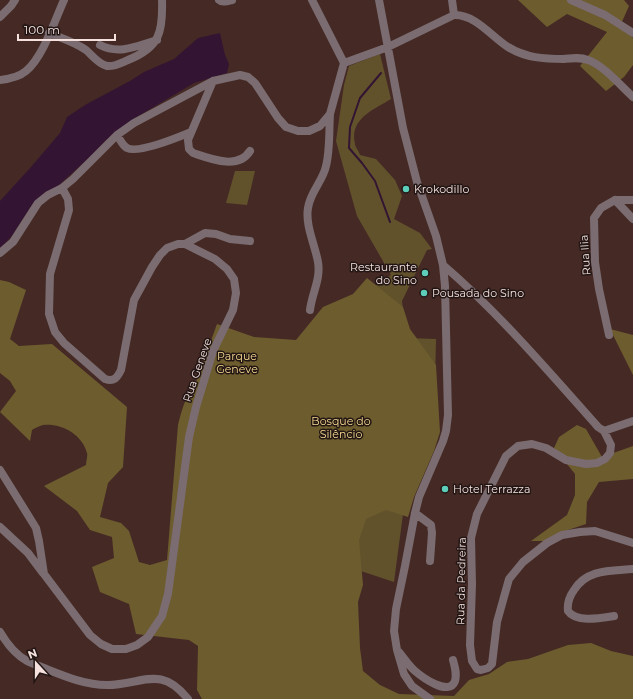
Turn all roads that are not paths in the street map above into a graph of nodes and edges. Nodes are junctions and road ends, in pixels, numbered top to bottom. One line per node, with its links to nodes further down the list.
1 (15, 0): 11 (street)
2 (64, 0): 12 (street)
3 (162, 0): 14 (street)
4 (219, 0): 5 (street)
5 (232, 0)
6 (312, 0): 17 (street)
7 (379, 0): 16 (street)
8 (452, 0): 10 (street)
9 (571, 0): 13 (street)
10 (454, 15): 16 (street); 20 (street)
11 (0, 17)
12 (49, 33): 14 (street); 18 (street)
13 (633, 33)
14 (157, 40): 15 (street)
15 (100, 45)
16 (388, 47): 17 (street); 32 (street)
17 (344, 63): 21 (street)
18 (0, 80)
19 (213, 80): 21 (street); 22 (street); 23 (street)
20 (633, 97)
21 (330, 114): 33 (street)
22 (191, 132): 23 (street); 24 (street)
23 (117, 135): 25 (street)
24 (250, 151)
25 (62, 188): 30 (street); 31 (street)
26 (615, 200): 27 (street); 28 (street); 34 (street, Rua Ilia)
27 (633, 200)
28 (633, 219)
29 (250, 241): 30 (street)
30 (185, 244): 43 (street, Rua Geneve)
31 (0, 253)
32 (443, 265): 36 (street, Rua da Pedreira); 38 (street)
33 (310, 310)
34 (609, 335)
35 (633, 421): 36 (street)
36 (604, 431): 40 (street, Rua da Pedreira)
37 (0, 470): 43 (street, Rua Geneve)
38 (415, 513): 41 (street); 46 (street)
39 (0, 527): 43 (street)
40 (633, 543)
41 (430, 561)
42 (633, 569): 44 (street)
43 (44, 574)
44 (614, 616)
45 (0, 632): 48 (street)
46 (398, 650): 47 (street); 49 (street)
47 (453, 660)
48 (188, 699)
49 (430, 699)

